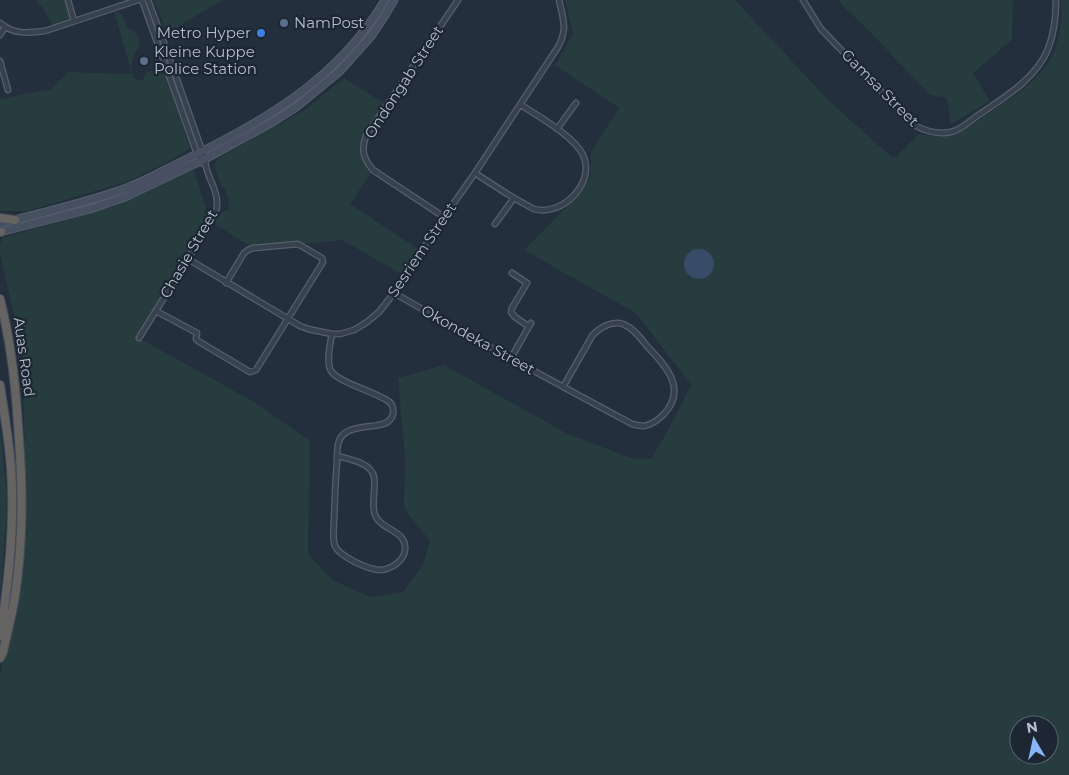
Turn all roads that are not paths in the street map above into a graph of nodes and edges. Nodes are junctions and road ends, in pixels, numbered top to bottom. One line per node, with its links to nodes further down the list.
1 (68, 0): 11 (street)
2 (138, 0): 11 (street)
3 (142, 0): 20 (street, Chasie Street)
4 (148, 0): 20 (street, Chasie Street)
5 (385, 0): 20 (main road)
6 (394, 0): 20 (main road)
7 (458, 0): 23 (street, Ondongab Street)
8 (559, 0): 18 (street, Sesriem Street)
9 (803, 0): 10 (street, Gamsa Street)
10 (1056, 0)
11 (74, 20): 13 (street)
12 (0, 23): 13 (street)
13 (5, 27): 14 (street)
14 (0, 35)
15 (0, 61): 16 (street)
16 (8, 90)
17 (576, 103): 19 (street)
18 (521, 105): 19 (street); 21 (street, Sesriem Street)
19 (557, 129): 22 (street)
20 (202, 158): 25 (main road); 27 (main road); 28 (street, Chasie Street)
21 (475, 173): 22 (street); 23 (street, Sesriem Street)
22 (514, 198): 26 (street)
23 (444, 217): 31 (street, Sesriem Street)
24 (0, 218): 25 (highway)
25 (15, 220): 27 (main road)
26 (495, 224)
27 (0, 230)
28 (188, 259): 30 (street, Sesriem Street); 33 (street, Chasie Street)
29 (512, 273): 37 (street)
30 (226, 283): 34 (street, Sesriem Street); 34 (street)
31 (394, 293): 35 (street, Sesriem Street); 37 (street, Okondeka Street)
32 (0, 299): 42 (highway, Auas Road)
33 (156, 310): 34 (street); 36 (street, Chasie Street)
34 (288, 319): 35 (street, Sesriem Street)
35 (332, 334): 40 (street)
36 (139, 338)
37 (510, 358): 39 (street, Okondeka Street)
38 (0, 385): 41 (highway, Auas Road)
39 (563, 387): 39 (street, Okondeka Street)
40 (337, 456): 40 (street)
41 (0, 636)
42 (0, 658)

